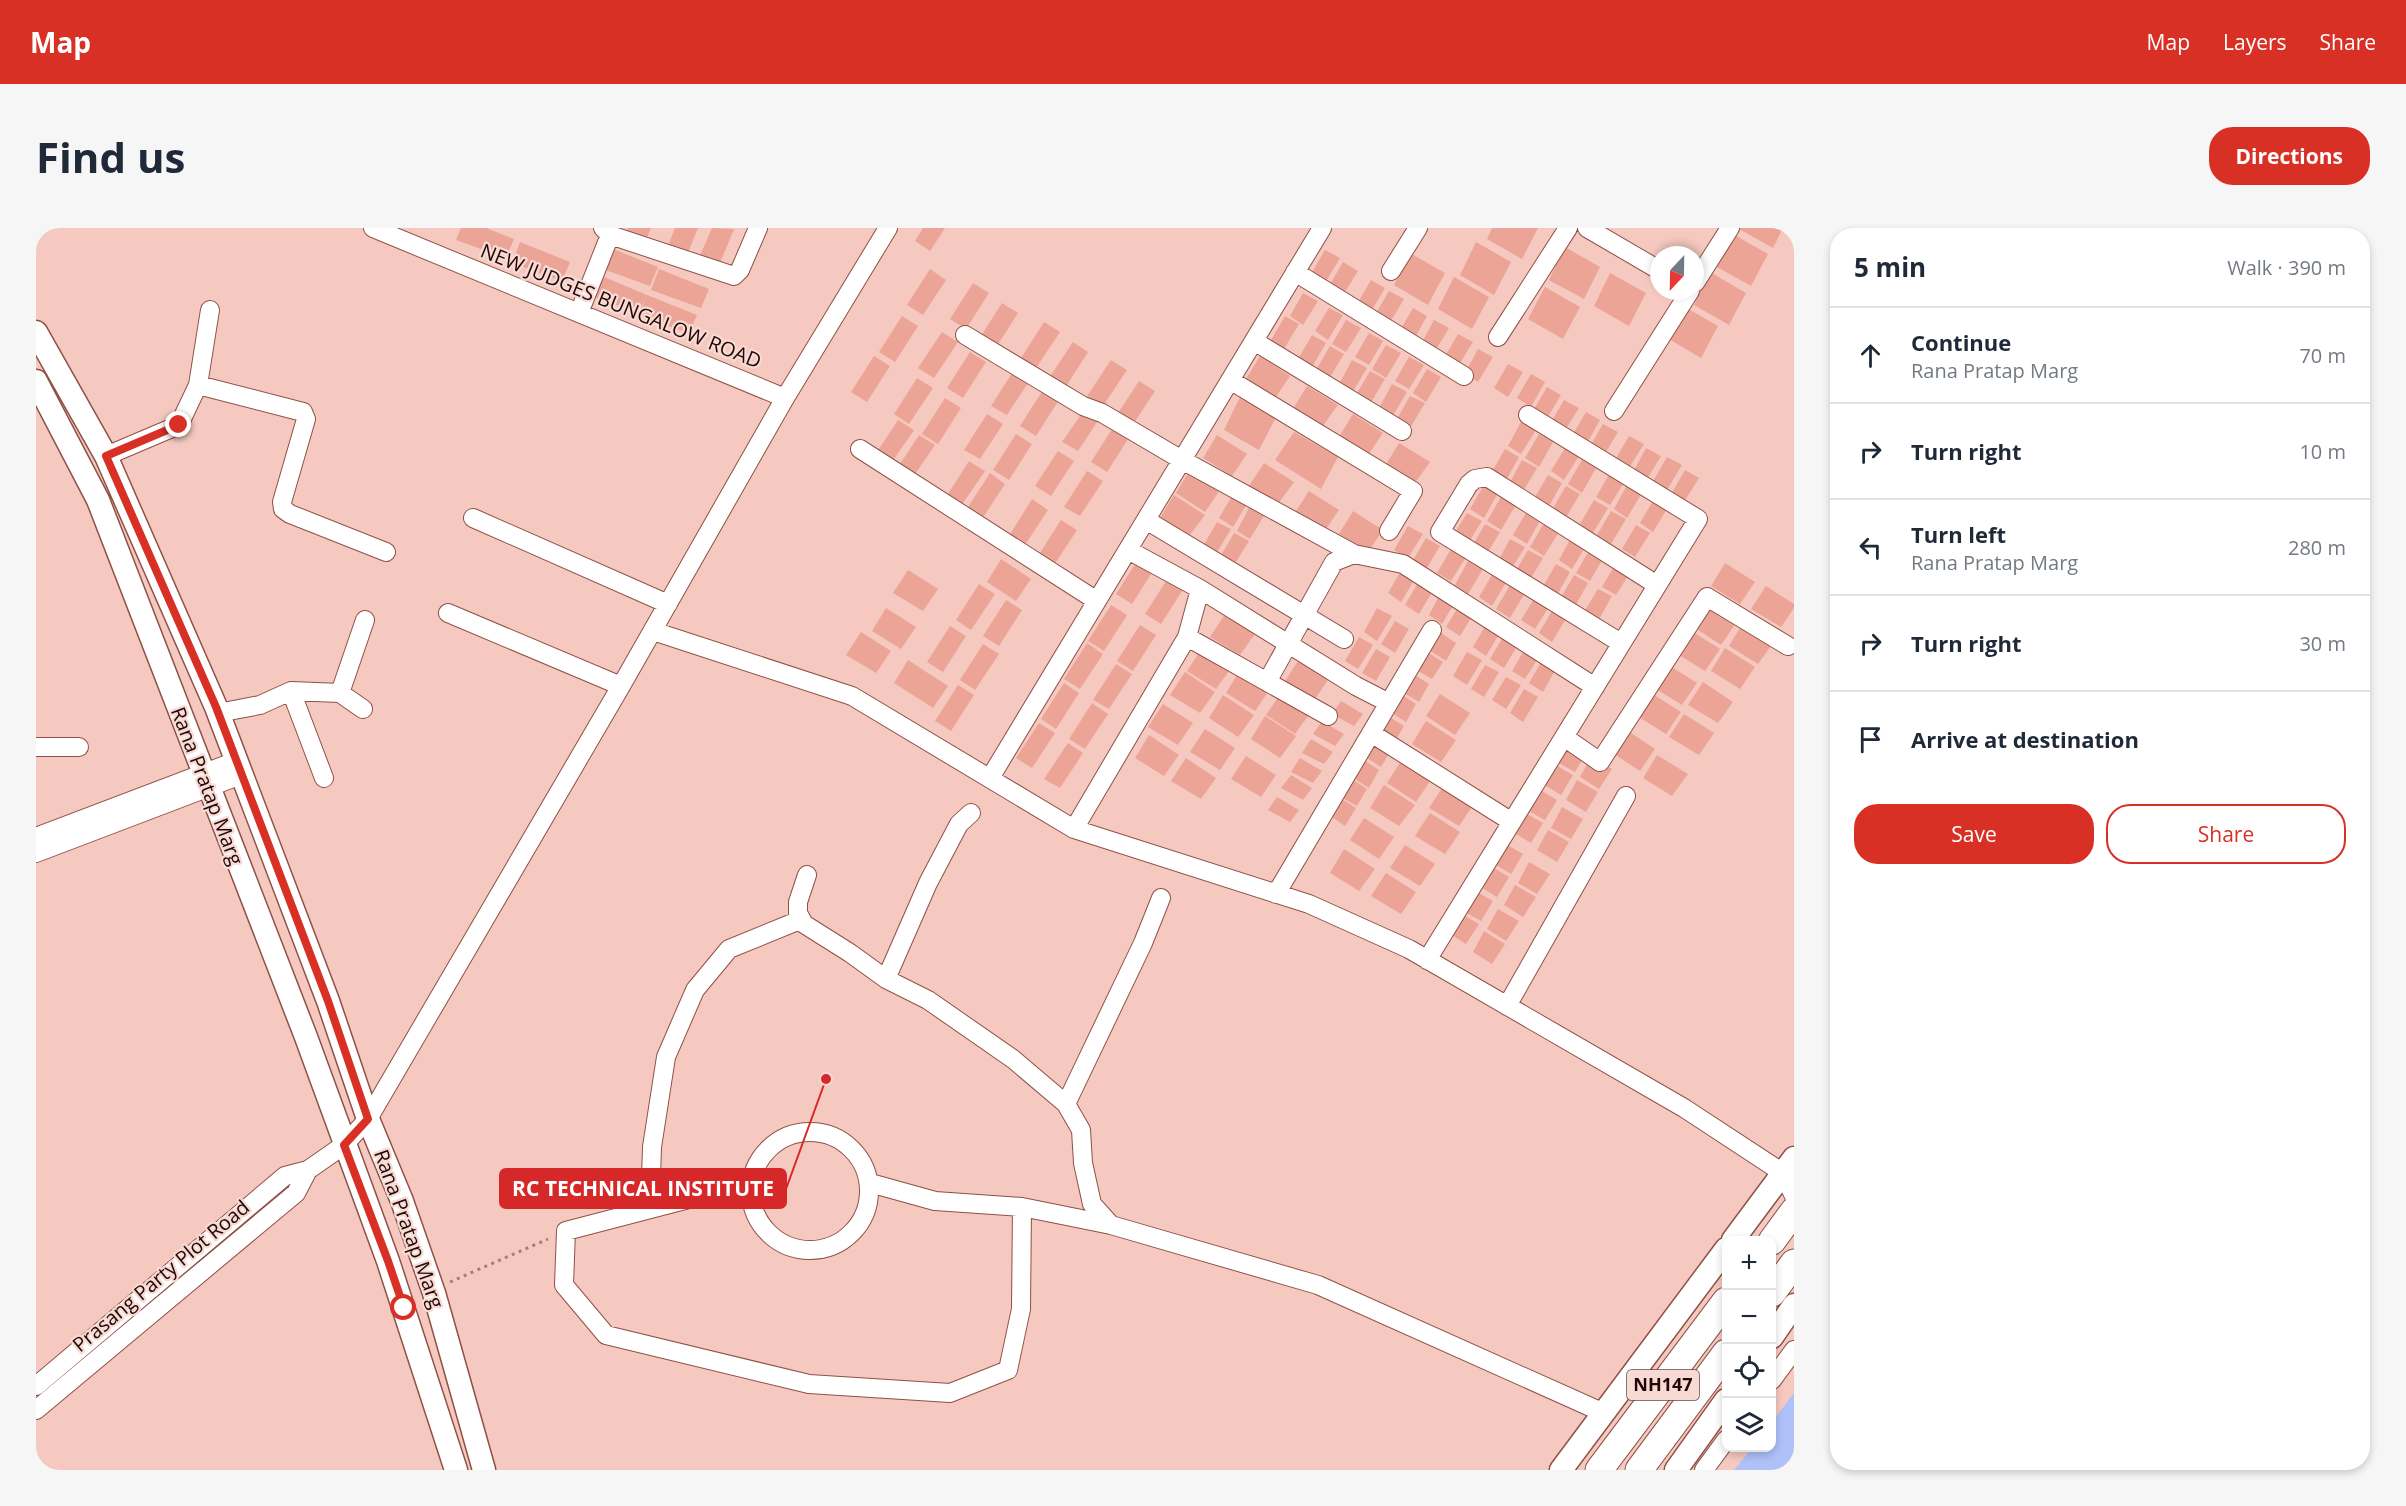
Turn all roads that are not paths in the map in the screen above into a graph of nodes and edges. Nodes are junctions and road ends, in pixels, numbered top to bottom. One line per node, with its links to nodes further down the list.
1 (373, 228): 16 (street, NEW JUDGES BUNGALOW ROAD)
2 (758, 228): 9 (street)
3 (888, 228): 25 (street, Prasang Party Plot Road)
4 (1322, 228): 13 (street)
5 (1418, 228): 12 (street)
6 (1568, 228): 19 (street)
7 (1587, 228): 10 (street)
8 (1730, 228): 11 (street)
9 (607, 231): 16 (street)
10 (1650, 265)
11 (1704, 269)
12 (1391, 271)
13 (1295, 272): 20 (street); 21 (street)
14 (1684, 300): 26 (street)
15 (210, 310): 24 (street)
16 (579, 313): 25 (street, NEW JUDGES BUNGALOW ROAD)
17 (36, 332): 30 (main road, Rana Pratap Marg)
18 (965, 335): 31 (street)
19 (1498, 337)
20 (1254, 341): 22 (street); 28 (street)
21 (1464, 376)
22 (1230, 380): 31 (street); 34 (street)
23 (36, 381): 68 (main road, Rana Pratap Marg)
24 (198, 386): 30 (street); 36 (street)
25 (785, 398): 41 (street, Prasang Party Plot Road)
26 (1614, 411)
27 (1528, 415): 38 (street)
28 (1402, 431)
29 (860, 449): 40 (street)
30 (106, 456): 59 (main road, Rana Pratap Marg)
31 (1182, 460): 33 (street); 37 (street)
32 (473, 518): 41 (street)
33 (1146, 520): 35 (street); 43 (street)
34 (1389, 531)
35 (1128, 550): 39 (street); 40 (street)
36 (386, 552)
37 (1354, 554): 43 (street); 54 (street)
38 (1657, 585): 49 (street); 49 (street)
39 (1200, 589): 47 (street); 50 (street)
40 (1097, 601): 67 (street)
41 (668, 604): 46 (street, Prasang Party Plot Road)
42 (448, 613): 53 (street)
43 (1304, 615): 48 (street); 50 (street)
44 (364, 620): 56 (street)
45 (1432, 630): 57 (street)
46 (652, 631): 53 (street, Prasang Party Plot Road); 67 (street)
47 (1187, 637): 52 (street); 72 (street)
48 (1344, 639)
49 (1621, 643): 54 (street)
50 (1288, 644): 52 (street); 57 (street)
51 (1788, 646): 62 (street)
52 (1267, 682): 60 (street)
53 (621, 686): 83 (street, Prasang Party Plot Road)
54 (1594, 687): 62 (street)
55 (291, 691): 56 (street); 59 (street); 66 (street)
56 (340, 693): 58 (street)
57 (1389, 703): 61 (street)
58 (363, 709)
59 (218, 713): 65 (main road, Rana Pratap Marg)
60 (1328, 717)
61 (1371, 734): 71 (street); 76 (street)
62 (1564, 737): 71 (street)
63 (36, 747): 64 (street)
64 (79, 747)
65 (239, 768): 68 (street); 83 (main road, Rana Pratap Marg)
66 (324, 778)
67 (990, 778): 72 (street)
68 (206, 781): 73 (street); 74 (street); 84 (main road, Rana Pratap Marg)
69 (1626, 796): 81 (street)
70 (971, 813): 80 (street)
71 (1512, 822): 79 (street)
72 (1074, 829): 76 (street)
73 (36, 837)
74 (36, 853)
75 (807, 875): 78 (street)
76 (1276, 894): 79 (street)
77 (1161, 898): 82 (street)
78 (800, 920): 80 (street); 91 (street)
79 (1427, 960): 81 (street)
80 (886, 979): 82 (street)
81 (1507, 1006): 85 (street)
82 (1066, 1104): 93 (street)
83 (368, 1119): 84 (street, Prasang Party Plot Road); 99 (main road, Rana Pratap Marg)
84 (344, 1145): 86 (street, Prasang Party Plot Road); 102 (main road, Rana Pratap Marg)
85 (1789, 1166): 89 (street); 94 (main road)
86 (308, 1170): 107 (street, Prasang Party Plot Road); 109 (street, Prasang Party Plot Road)
87 (750, 1183): 88 (street); 88 (street); 91 (street)
88 (870, 1183): 90 (street)
89 (1794, 1196)
90 (1022, 1207): 91 (street); 93 (street)
91 (650, 1209)
92 (1794, 1211): 95 (highway)
93 (1111, 1225): 110 (street)
94 (1736, 1236)
95 (1776, 1236)
96 (1722, 1254): 110 (main road)
97 (1794, 1263): 98 (highway)
98 (1774, 1290)
99 (434, 1296): 102 (main road); 113 (main road, Rana Pratap Marg)
100 (1794, 1305): 103 (main road)
101 (1722, 1306): 115 (highway, NH147)
102 (404, 1308): 112 (main road, Rana Pratap Marg)
103 (1776, 1331)
104 (1794, 1350): 106 (street)
105 (1722, 1358): 116 (highway, NH147)
106 (1776, 1375)
107 (36, 1386)
108 (1722, 1406): 117 (main road)
109 (36, 1410)
110 (1604, 1413): 114 (main road)
111 (1722, 1445): 118 (street)
112 (456, 1470)
113 (484, 1470)
114 (1561, 1470)
115 (1599, 1470)
116 (1639, 1470)
117 (1676, 1470)
118 (1704, 1470)

